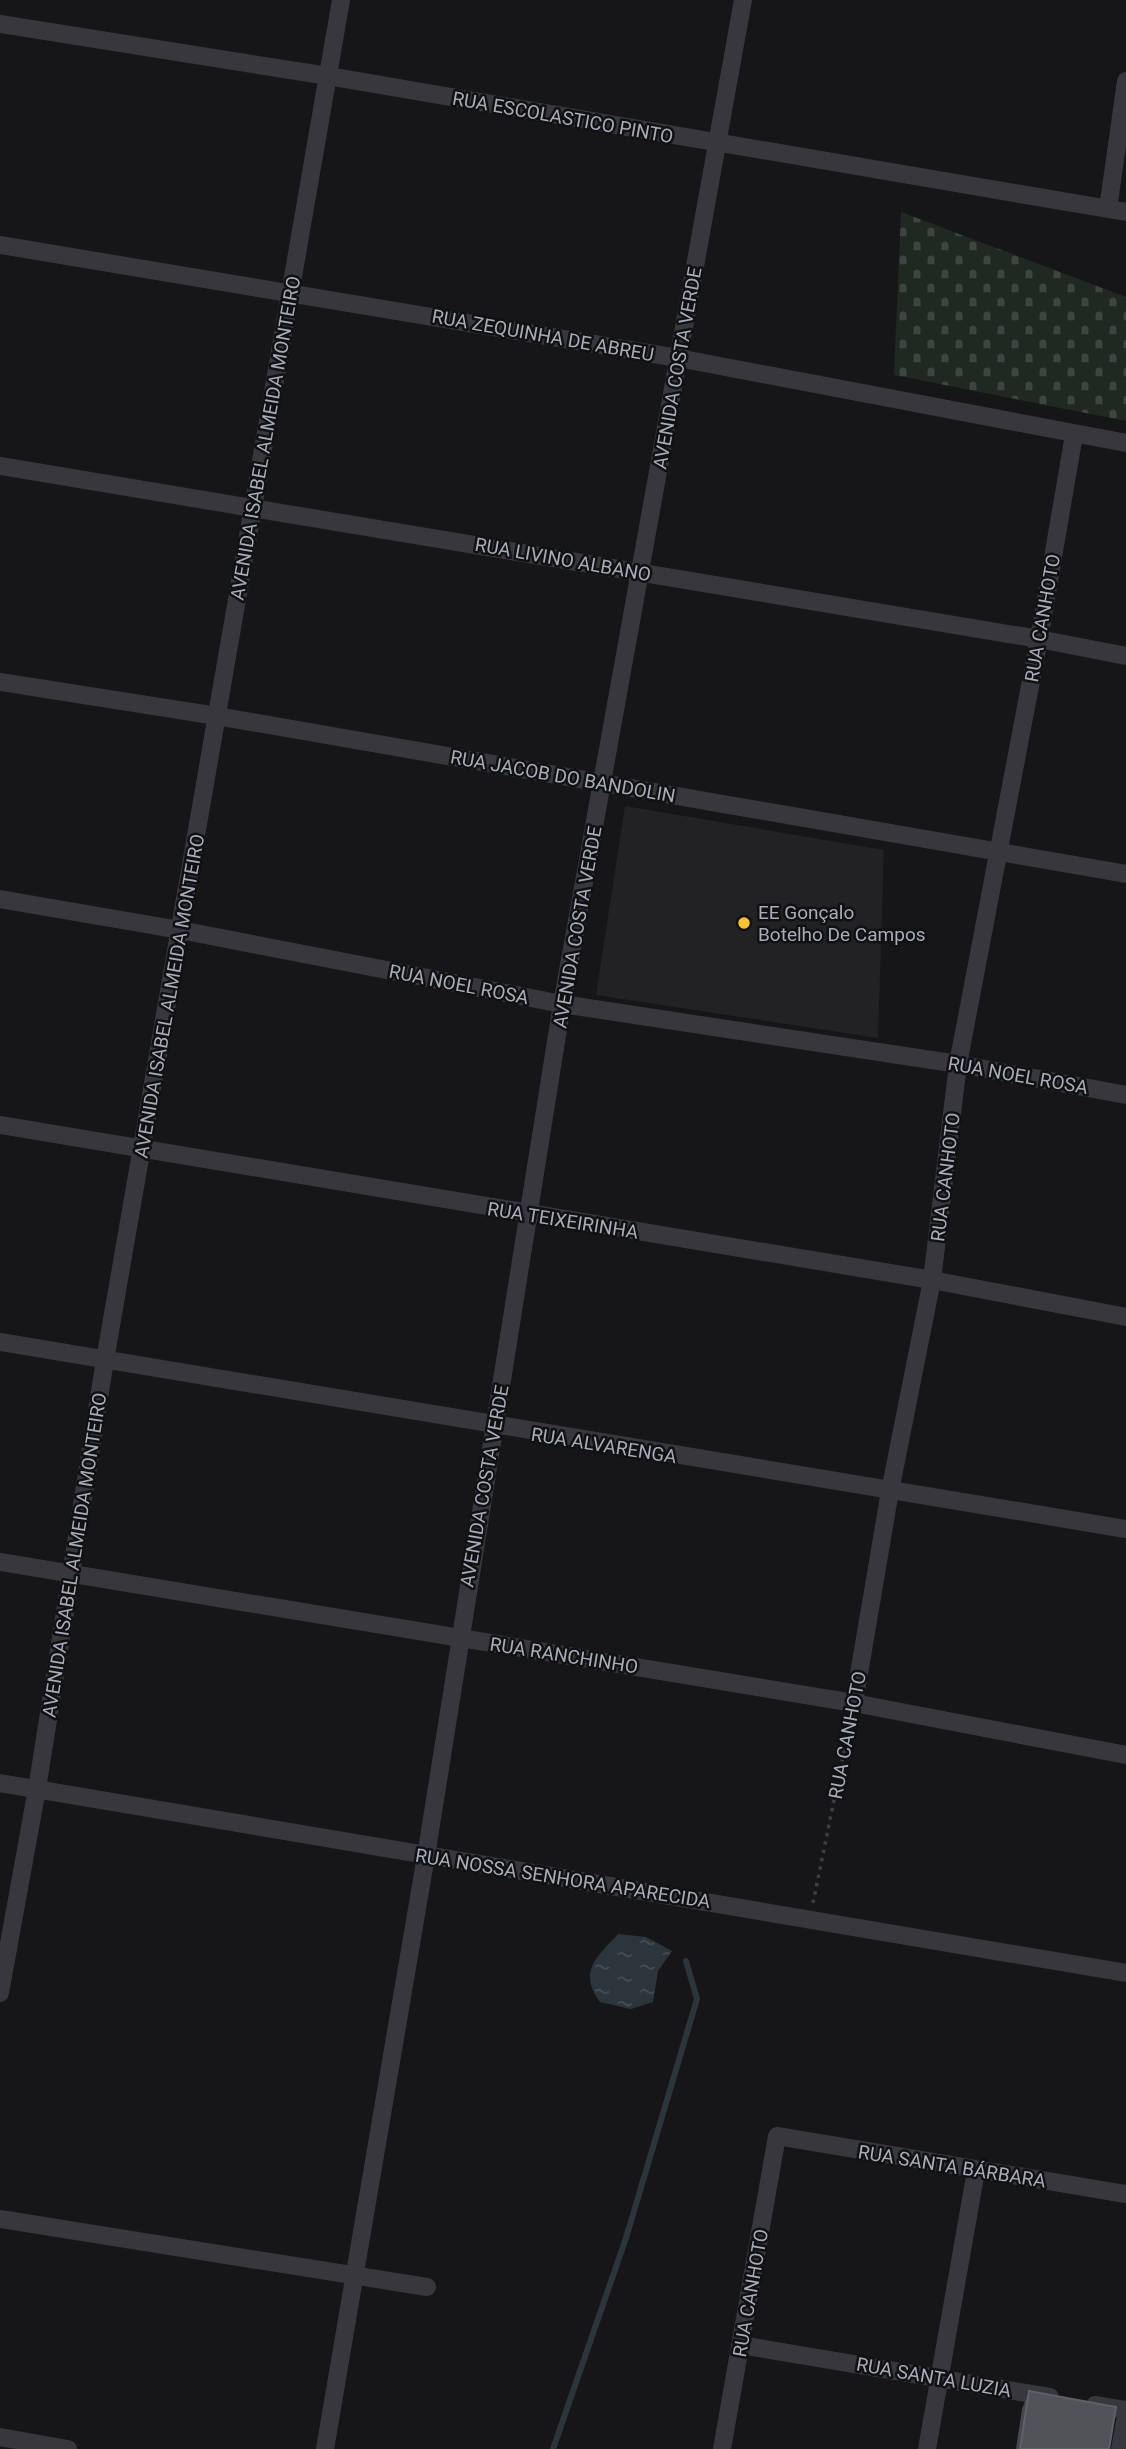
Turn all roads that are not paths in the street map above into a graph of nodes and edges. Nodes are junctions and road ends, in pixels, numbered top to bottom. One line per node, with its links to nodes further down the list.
1 (341, 0): 4 (street, AVENIDA ISABEL ALMEIDA MONTEIRO)
2 (743, 0): 6 (street, AVENIDA COSTA VERDE)
3 (0, 24): 4 (street, RUA ESCOLASTICO PINTO)
4 (328, 76): 6 (street, RUA ESCOLASTICO PINTO); 9 (street, AVENIDA ISABEL ALMEIDA MONTEIRO)
5 (1126, 81): 7 (street)
6 (717, 144): 7 (street, RUA ESCOLASTICO PINTO); 10 (street, AVENIDA COSTA VERDE)
7 (1117, 211)
8 (0, 246): 9 (street, RUA ZEQUINHA DE ABREU)
9 (290, 293): 10 (street, RUA ZEQUINHA DE ABREU); 14 (street, AVENIDA ISABEL ALMEIDA MONTEIRO)
10 (678, 358): 11 (street, RUA ZEQUINHA DE ABREU); 15 (street, AVENIDA COSTA VERDE)
11 (1074, 435): 12 (street, RUA ZEQUINHA DE ABREU); 16 (street, RUA CANHOTO)
12 (1126, 443)
13 (0, 466): 14 (street, RUA LIVINO ALBANO)
14 (253, 506): 15 (street, RUA LIVINO ALBANO); 19 (street, AVENIDA ISABEL ALMEIDA MONTEIRO)
15 (640, 571): 16 (street, RUA LIVINO ALBANO); 20 (street, AVENIDA COSTA VERDE)
16 (1039, 639): 17 (street, RUA LIVINO ALBANO); 21 (street, RUA CANHOTO)
17 (1126, 656)
18 (0, 682): 19 (street, RUA JACOB DO BANDOLIN)
19 (217, 716): 20 (street, RUA JACOB DO BANDOLIN); 24 (street, AVENIDA ISABEL ALMEIDA MONTEIRO)
20 (602, 782): 21 (street, RUA JACOB DO BANDOLIN); 25 (street, AVENIDA COSTA VERDE)
21 (999, 850): 22 (street, RUA JACOB DO BANDOLIN); 26 (street, RUA CANHOTO)
22 (1126, 874)
23 (0, 899): 24 (street, RUA NOEL ROSA)
24 (180, 930): 25 (street, RUA NOEL ROSA); 29 (street, AVENIDA ISABEL ALMEIDA MONTEIRO)
25 (562, 1004): 26 (street, RUA NOEL ROSA); 30 (street, AVENIDA COSTA VERDE)
26 (958, 1064): 27 (street, RUA NOEL ROSA); 31 (street, RUA CANHOTO)
27 (1126, 1095)
28 (0, 1125): 29 (street, RUA TEIXEIRINHA)
29 (143, 1149): 30 (street, RUA TEIXEIRINHA); 34 (street, AVENIDA ISABEL ALMEIDA MONTEIRO)
30 (530, 1214): 31 (street, RUA TEIXEIRINHA); 35 (street, AVENIDA COSTA VERDE)
31 (932, 1280): 32 (street, RUA TEIXEIRINHA); 36 (street, RUA CANHOTO)
32 (1126, 1317)
33 (0, 1342): 34 (street, RUA ALVARENGA)
34 (105, 1360): 35 (street, RUA ALVARENGA); 39 (street, AVENIDA ISABEL ALMEIDA MONTEIRO)
35 (494, 1427): 36 (street, RUA ALVARENGA); 40 (street, AVENIDA COSTA VERDE)
36 (890, 1491): 37 (street, RUA ALVARENGA); 41 (street, RUA CANHOTO)
37 (1126, 1529)
38 (0, 1562): 39 (street, RUA RANCHINHO)
39 (71, 1573): 40 (street, RUA RANCHINHO); 44 (street, AVENIDA ISABEL ALMEIDA MONTEIRO)
40 (459, 1637): 41 (street, RUA RANCHINHO); 45 (street, AVENIDA COSTA VERDE)
41 (854, 1703): 42 (street, RUA RANCHINHO)
42 (1126, 1755)
43 (0, 1783): 44 (street, RUA NOSSA SENHORA APARECIDA)
44 (37, 1789): 45 (street, RUA NOSSA SENHORA APARECIDA); 47 (street, AVENIDA ISABEL ALMEIDA MONTEIRO)
45 (426, 1856): 46 (street, RUA NOSSA SENHORA APARECIDA); 52 (street, AVENIDA COSTA VERDE)
46 (1126, 1973)
47 (0, 1993)
48 (777, 2136): 49 (street, RUA SANTA BÁRBARA); 54 (street, RUA CANHOTO)
49 (975, 2171): 50 (street, RUA SANTA BÁRBARA); 55 (street)
50 (1126, 2194)
51 (0, 2219): 52 (street)
52 (355, 2275): 53 (street); 60 (street, AVENIDA COSTA VERDE)
53 (427, 2287)
54 (741, 2345): 55 (street, RUA SANTA LUZIA); 61 (street, RUA CANHOTO)
55 (939, 2378): 56 (street, RUA SANTA LUZIA); 62 (street)
56 (1126, 2410)
57 (1126, 2417): 63 (street)
58 (0, 2437): 59 (street)
59 (68, 2449)
60 (325, 2449)
61 (722, 2449)
62 (927, 2449)
63 (1120, 2449)

